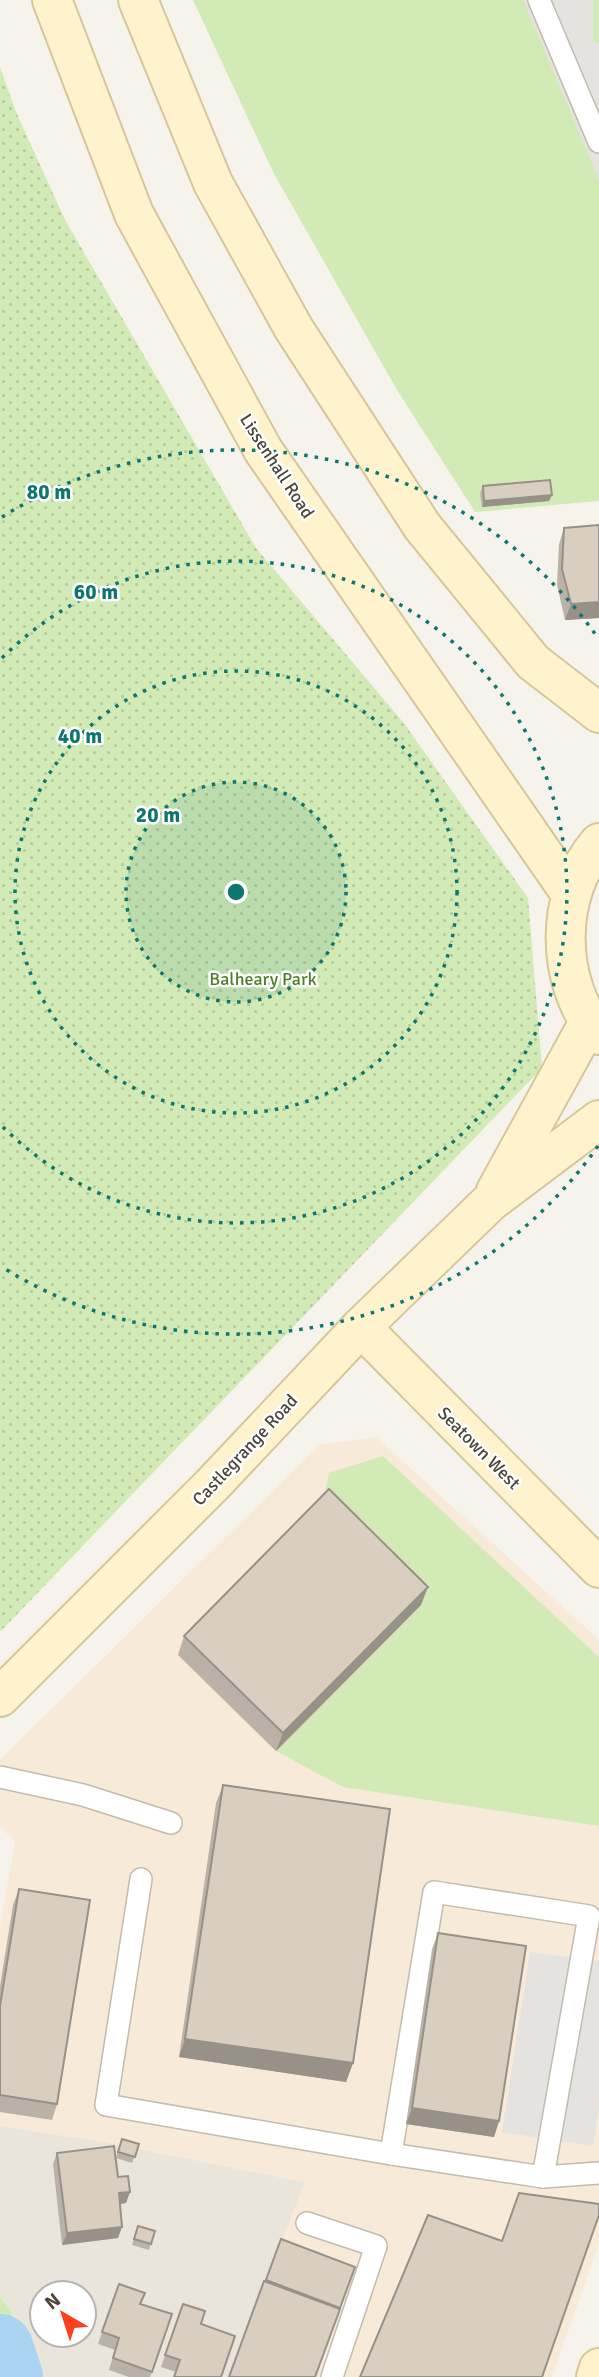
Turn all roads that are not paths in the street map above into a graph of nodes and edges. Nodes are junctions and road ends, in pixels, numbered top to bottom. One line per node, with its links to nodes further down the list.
1 (52, 0): 7 (main road, Lissenhall Road)
2 (138, 0): 5 (main road)
3 (539, 0): 4 (lane)
4 (599, 142)
5 (599, 713)
6 (599, 843): 7 (main road)
7 (571, 894): 8 (main road)
8 (594, 1028): 10 (main road, Castlegrange Road)
9 (599, 1119): 10 (main road, Castlegrange Road)
10 (490, 1202): 11 (main road, Castlegrange Road)
11 (361, 1327): 12 (main road, Seatown West); 13 (main road, Castlegrange Road)
12 (599, 1568)
13 (0, 1697)
14 (0, 1777): 15 (lane)
15 (171, 1823)
16 (141, 1879): 17 (lane)
17 (391, 2154): 19 (lane); 19 (lane)
18 (599, 2173): 19 (lane)
19 (543, 2177)
20 (307, 2223): 22 (lane)
21 (599, 2368): 23 (main road)
22 (332, 2377)
23 (596, 2377)

